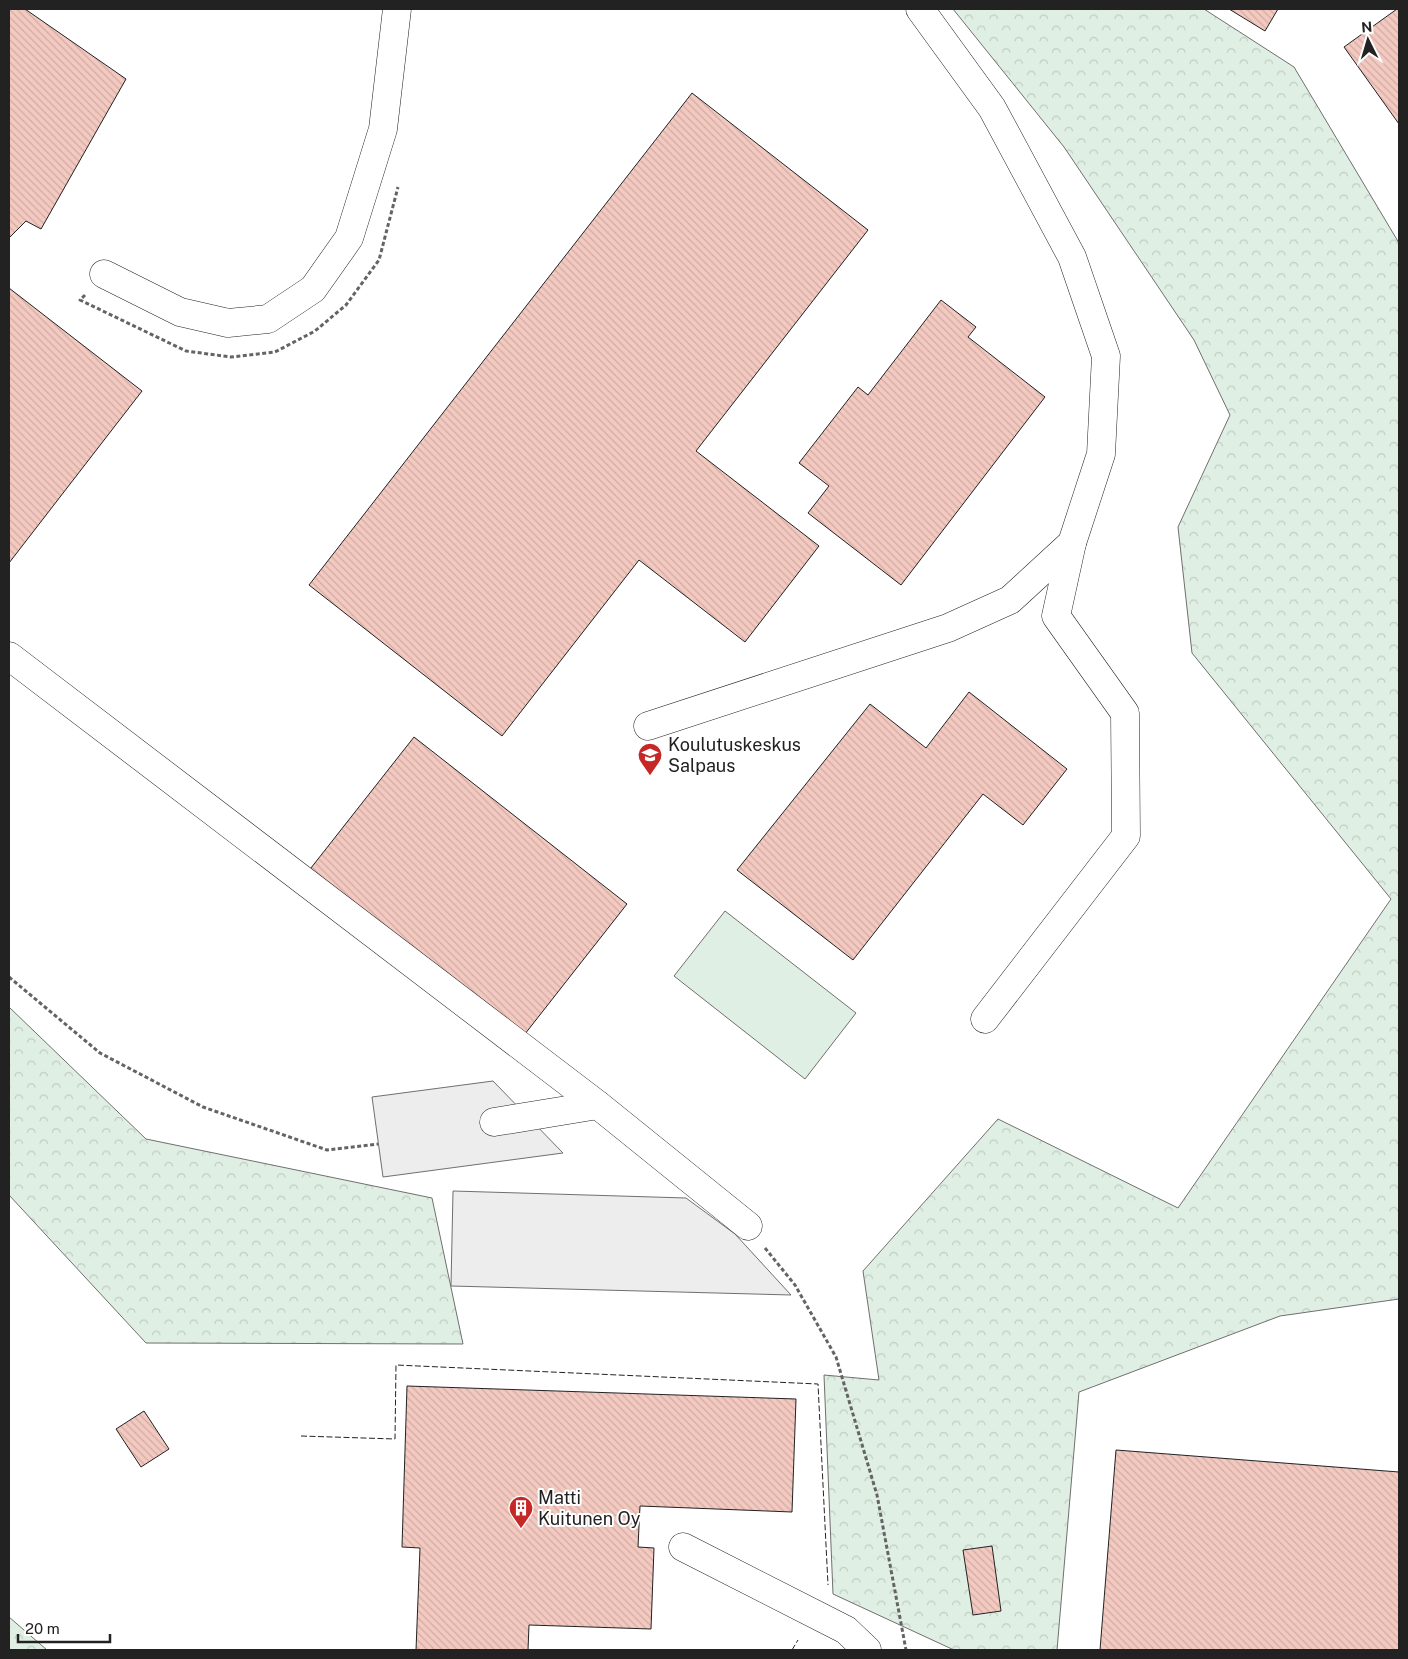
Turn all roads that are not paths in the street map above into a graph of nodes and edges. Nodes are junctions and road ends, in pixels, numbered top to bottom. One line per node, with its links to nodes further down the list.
1 (397, 9): 3 (street)
2 (920, 9): 4 (street)
3 (104, 274)
4 (1072, 544): 6 (street); 7 (street)
5 (9, 656): 8 (street)
6 (648, 726)
7 (986, 1019)
8 (598, 1106): 9 (street); 10 (street)
9 (494, 1122)
10 (748, 1226)
11 (683, 1547): 12 (street)
12 (867, 1650)

